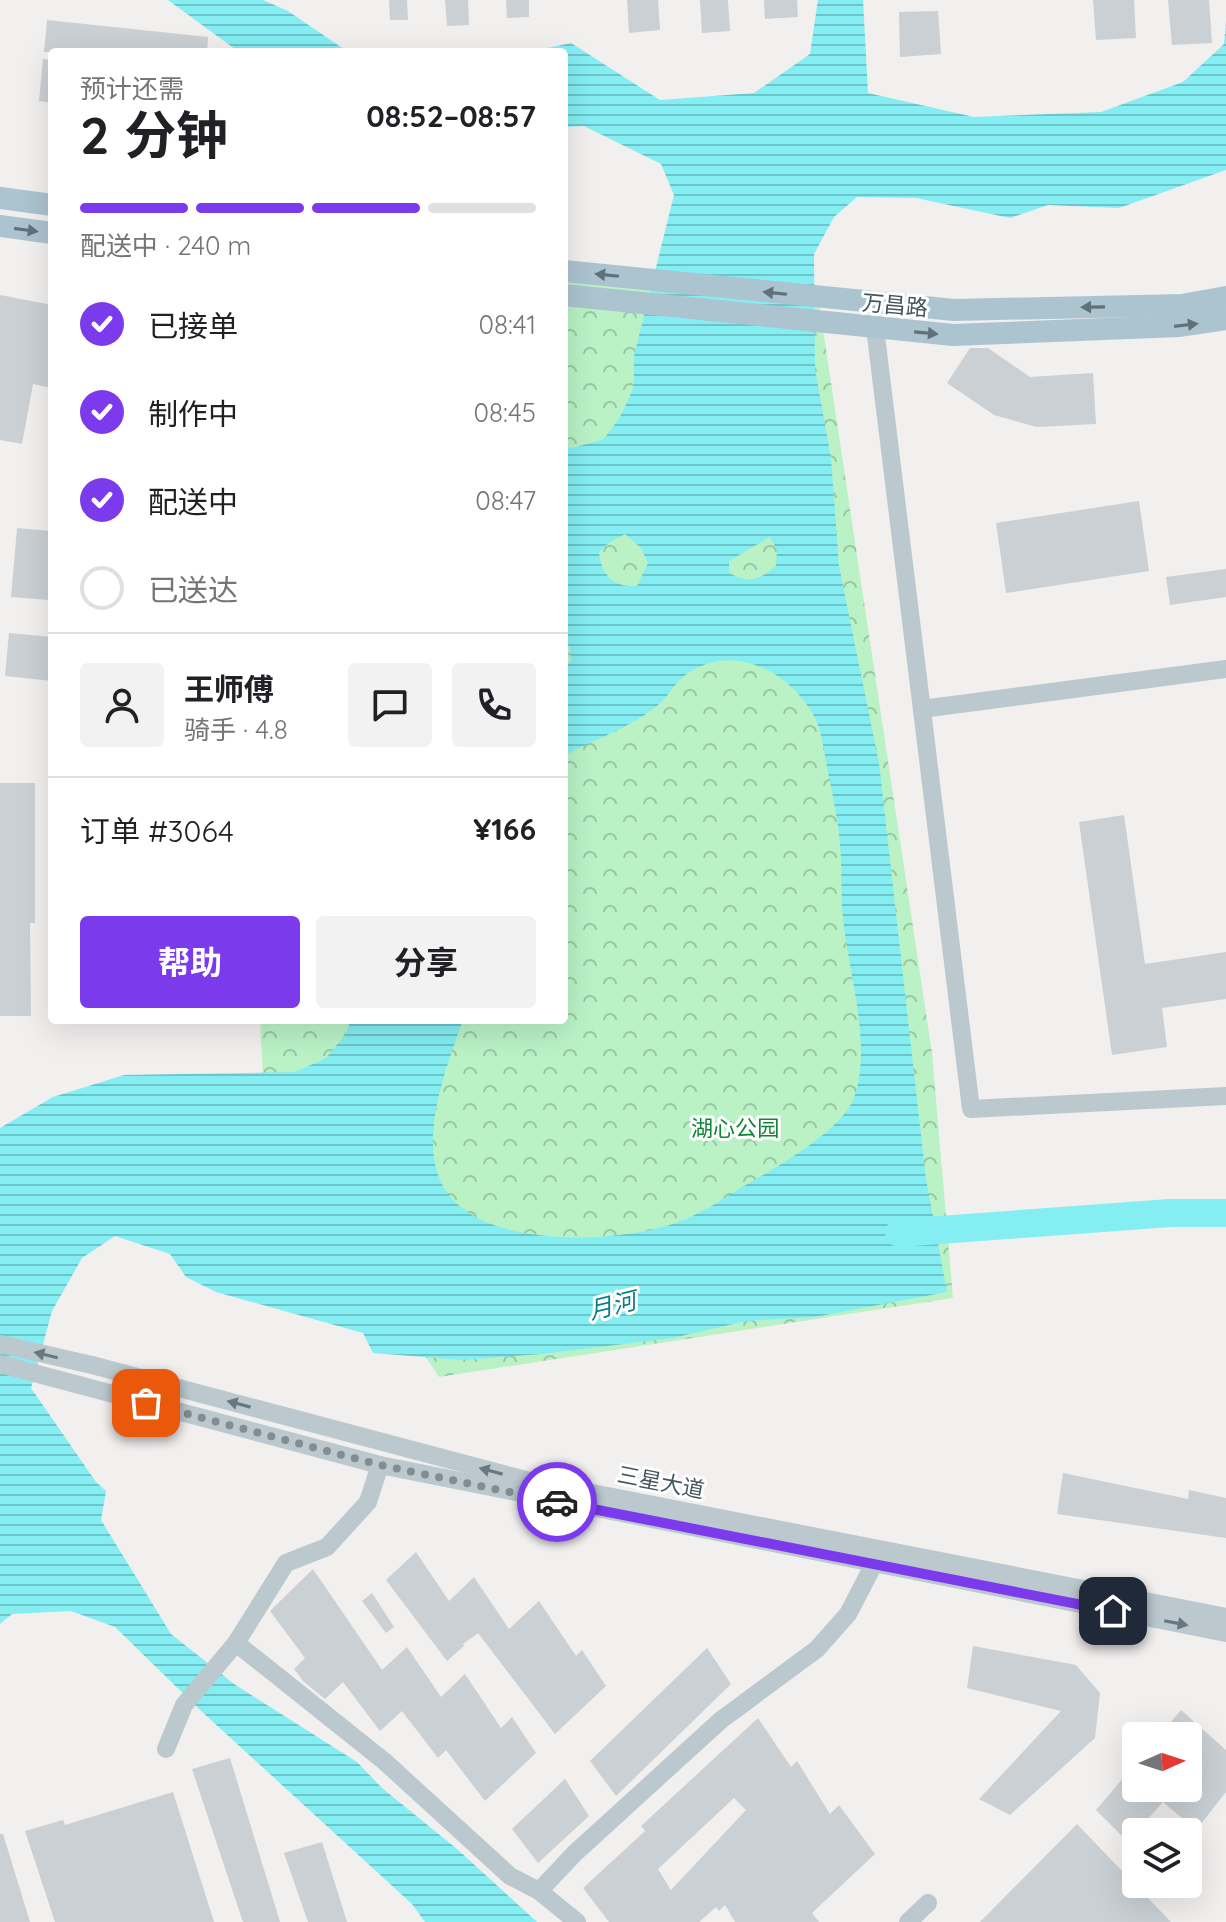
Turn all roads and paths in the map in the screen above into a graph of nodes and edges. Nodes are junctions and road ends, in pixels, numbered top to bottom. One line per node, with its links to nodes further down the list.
1 (0, 198): 2 (main road)
2 (48, 204)
3 (0, 226): 4 (main road, one-way to 4)
4 (48, 232)
5 (568, 271): 7 (main road, 万昌路, one-way to 5)
6 (568, 295): 9 (main road, 万昌路)
7 (1226, 297)
8 (1226, 319): 9 (main road, 万昌路, one-way to 8)
9 (875, 328): 11 (street)
10 (1226, 669): 11 (street)
11 (922, 709): 12 (street)
12 (1226, 1096)
13 (0, 1344): 17 (street, 三星大道, one-way to 13)
14 (0, 1364): 15 (street, 三星大道)
15 (380, 1465): 16 (street, 三星大道); 19 (street)
16 (874, 1564): 18 (street, 三星大道, one-way to 18); 21 (street)
17 (1226, 1617)
18 (1226, 1633)
19 (236, 1643): 20 (street); 21 (street)
20 (166, 1749)
21 (539, 1891): 23 (street)
22 (928, 1903): 24 (street)
23 (577, 1922)
24 (908, 1922)

